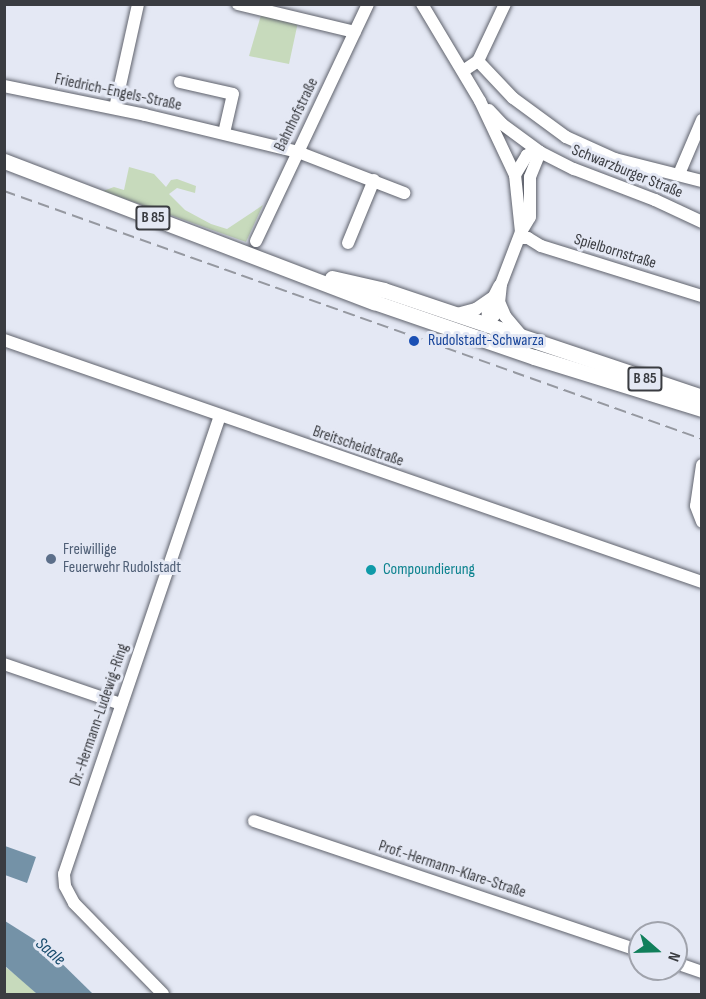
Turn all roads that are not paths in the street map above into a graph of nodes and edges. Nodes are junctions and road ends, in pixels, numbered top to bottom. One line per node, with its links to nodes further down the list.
1 (138, 4): 13 (street)
2 (238, 4): 6 (street)
3 (368, 4): 7 (street, Bahnhofstraße)
4 (422, 4): 9 (street, Schwarzburger Straße)
5 (505, 4): 8 (street)
6 (255, 7): 7 (street)
7 (356, 32): 16 (street, Bahnhofstraße)
8 (478, 61): 9 (street); 19 (street)
9 (463, 71): 12 (street, Schwarzburger Straße)
10 (180, 82): 15 (street, Friedrich-Engels-Straße)
11 (4, 86): 13 (street, Friedrich-Engels-Straße)
12 (480, 100): 17 (street, Schwarzburger Straße); 20 (street, Schwarzburger Straße)
13 (115, 108): 15 (street, Friedrich-Engels-Straße)
14 (702, 120): 19 (street)
15 (225, 133): 16 (street, Friedrich-Engels-Straße)
16 (298, 152): 21 (street, Friedrich-Engels-Straße); 26 (street, Bahnhofstraße)
17 (540, 152): 20 (street); 24 (street, Schwarzburger Straße); 25 (street, Schwarzburger Straße)
18 (4, 160): 28 (main road, B 85)
19 (679, 174): 22 (street)
20 (515, 175): 25 (street, Schwarzburger Straße)
21 (374, 180): 23 (street, Friedrich-Engels-Straße); 27 (street)
22 (702, 182)
23 (404, 193)
24 (700, 222)
25 (521, 235): 29 (street, Spielbornstraße); 30 (street, Schwarzburger Straße)
26 (256, 241)
27 (348, 243)
28 (303, 273): 31 (main road, B 85); 32 (main road, B 85)
29 (702, 296)
30 (496, 301): 31 (street); 32 (street); 33 (street)
31 (457, 314): 32 (main road, B 85)
32 (484, 332): 33 (main road, B 85); 36 (main road, B 85)
33 (523, 337): 35 (main road, B 85)
34 (4, 339): 37 (street, Breitscheidstraße)
35 (702, 397)
36 (702, 409)
37 (220, 417): 40 (street, Breitscheidstraße); 42 (street, Dr.-Hermann-Ludewig-Ring)
38 (702, 465): 39 (street)
39 (702, 522)
40 (702, 582)
41 (4, 664): 42 (street)
42 (121, 704): 45 (street, Dr.-Hermann-Ludewig-Ring)
43 (254, 821): 44 (street, Prof.-Hermann-Klare-Straße)
44 (628, 947)
45 (163, 994)

